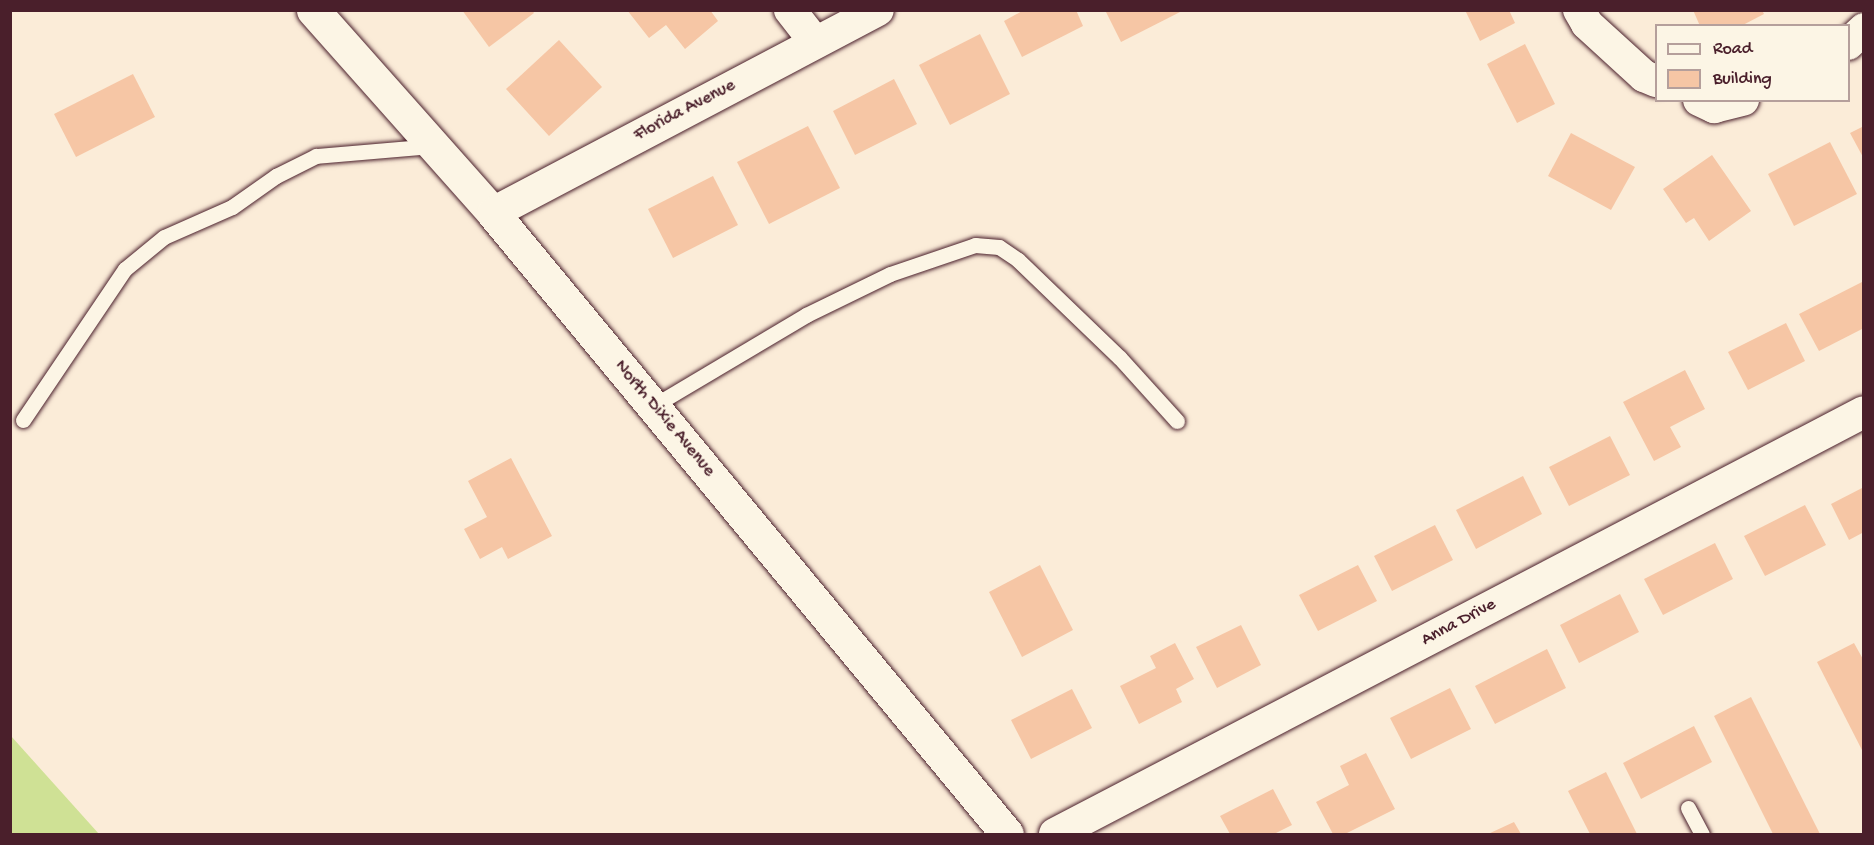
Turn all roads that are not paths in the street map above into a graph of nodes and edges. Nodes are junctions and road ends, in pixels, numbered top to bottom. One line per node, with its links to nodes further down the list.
1 (313, 10): 11 (street, North Dixie Avenue)
2 (790, 10): 6 (street)
3 (878, 10): 6 (street, Florida Avenue)
4 (1583, 17): 8 (street)
5 (1863, 29): 7 (street)
6 (815, 42): 12 (street, Florida Avenue)
7 (1850, 42)
8 (1655, 81)
9 (1703, 102): 10 (street)
10 (1735, 102)
11 (433, 146): 12 (street, North Dixie Avenue); 15 (lane)
12 (493, 213): 13 (street, North Dixie Avenue)
13 (653, 406): 16 (lane); 18 (street, North Dixie Avenue)
14 (1863, 412): 19 (street, Anna Drive)
15 (24, 420)
16 (1177, 421)
17 (1688, 808): 20 (lane)
18 (1007, 834)
19 (1055, 834)
20 (1702, 834)

